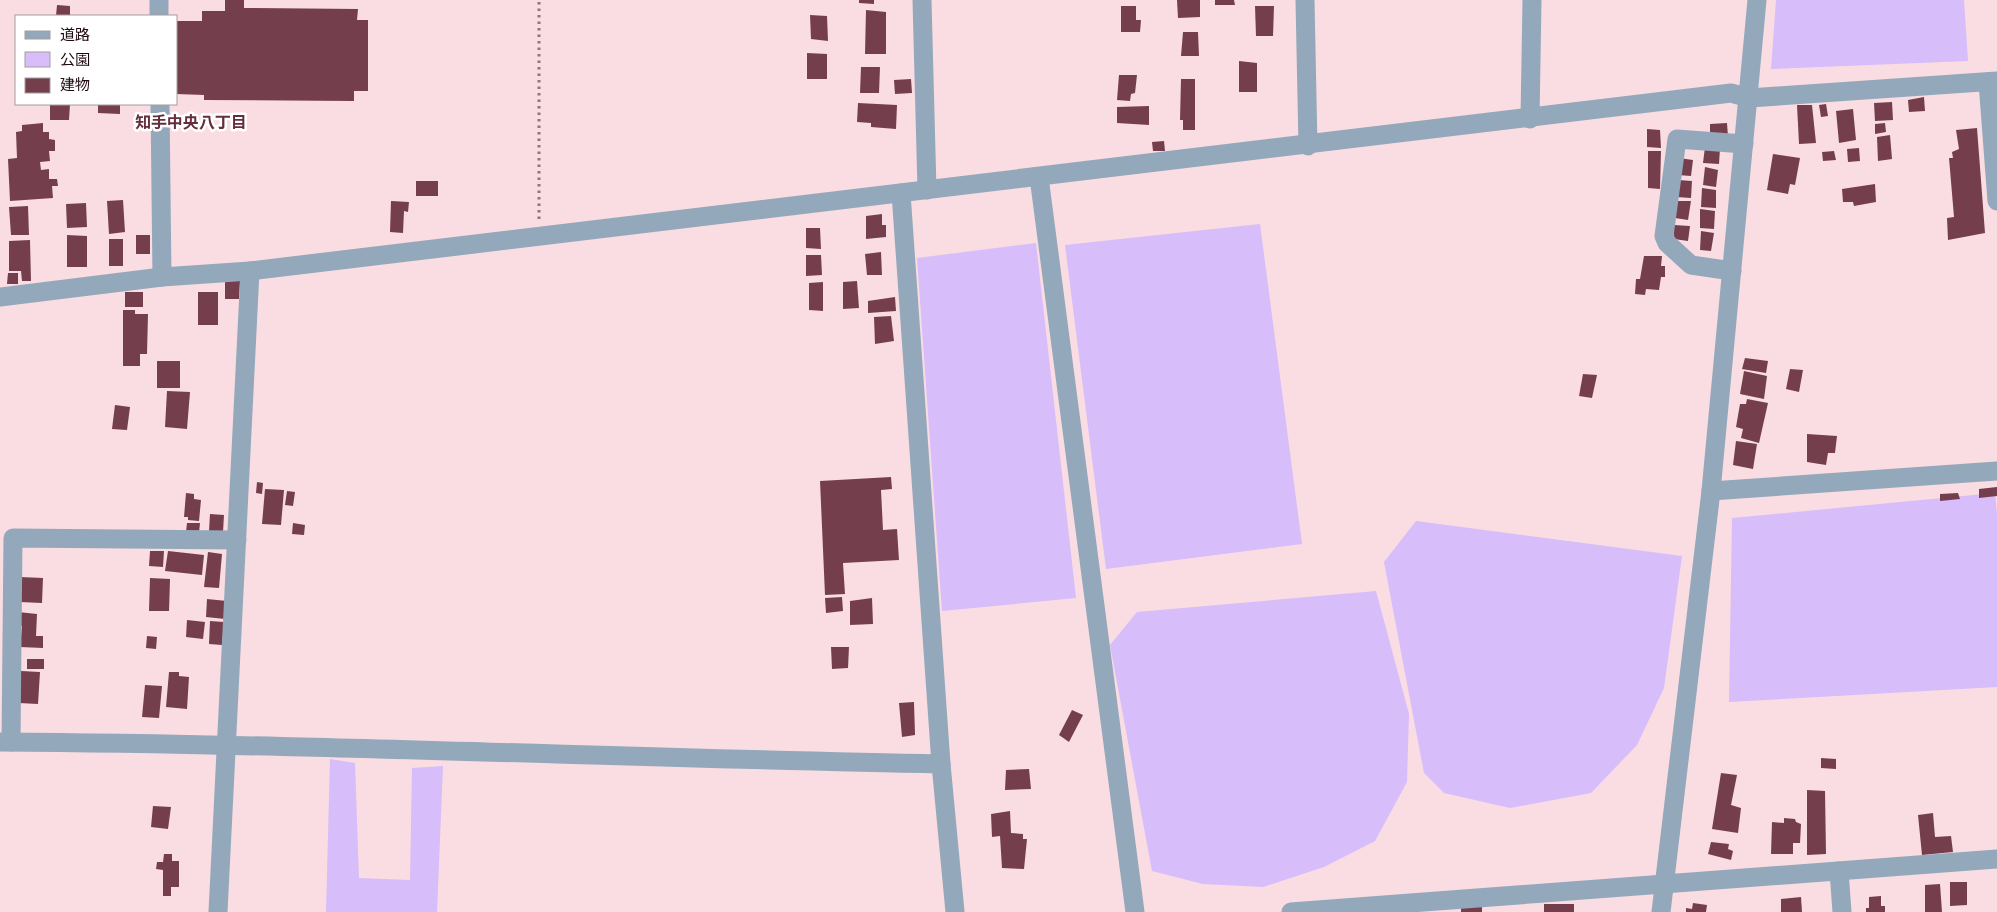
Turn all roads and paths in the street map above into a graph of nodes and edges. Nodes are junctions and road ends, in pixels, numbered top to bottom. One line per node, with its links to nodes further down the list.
1 (159, 0): 7 (street)
2 (540, 0): 18 (path)
3 (922, 0): 15 (street)
4 (1305, 0): 13 (street)
5 (1532, 0): 11 (street)
6 (1757, 0): 9 (street)
7 (159, 15)
8 (1992, 82): 9 (street); 17 (street)
9 (1749, 98): 11 (street); 12 (street)
10 (160, 105): 21 (street)
11 (1530, 119): 13 (street)
12 (1744, 144): 20 (street); 20 (street)
13 (1308, 146): 14 (street)
14 (1039, 177): 15 (street); 35 (street)
15 (926, 190): 16 (street)
16 (901, 193): 18 (street); 28 (street)
17 (1997, 201)
18 (539, 236): 19 (street)
19 (250, 271): 21 (street); 25 (street)
20 (1732, 271): 24 (street)
21 (162, 277): 22 (street)
22 (0, 297)
23 (1997, 471): 24 (street)
24 (1711, 491): 31 (street)
25 (237, 540): 26 (street); 27 (street)
26 (6, 742): 27 (street)
27 (227, 744): 28 (street); 33 (street)
28 (941, 764): 34 (street)
29 (1997, 859): 30 (street)
30 (1839, 871): 31 (street); 38 (street)
31 (1664, 883): 32 (street); 37 (street)
32 (1320, 911): 36 (street)
33 (218, 912)
34 (955, 912)
35 (1135, 912)
36 (1291, 912)
37 (1661, 912)
38 (1842, 912)

